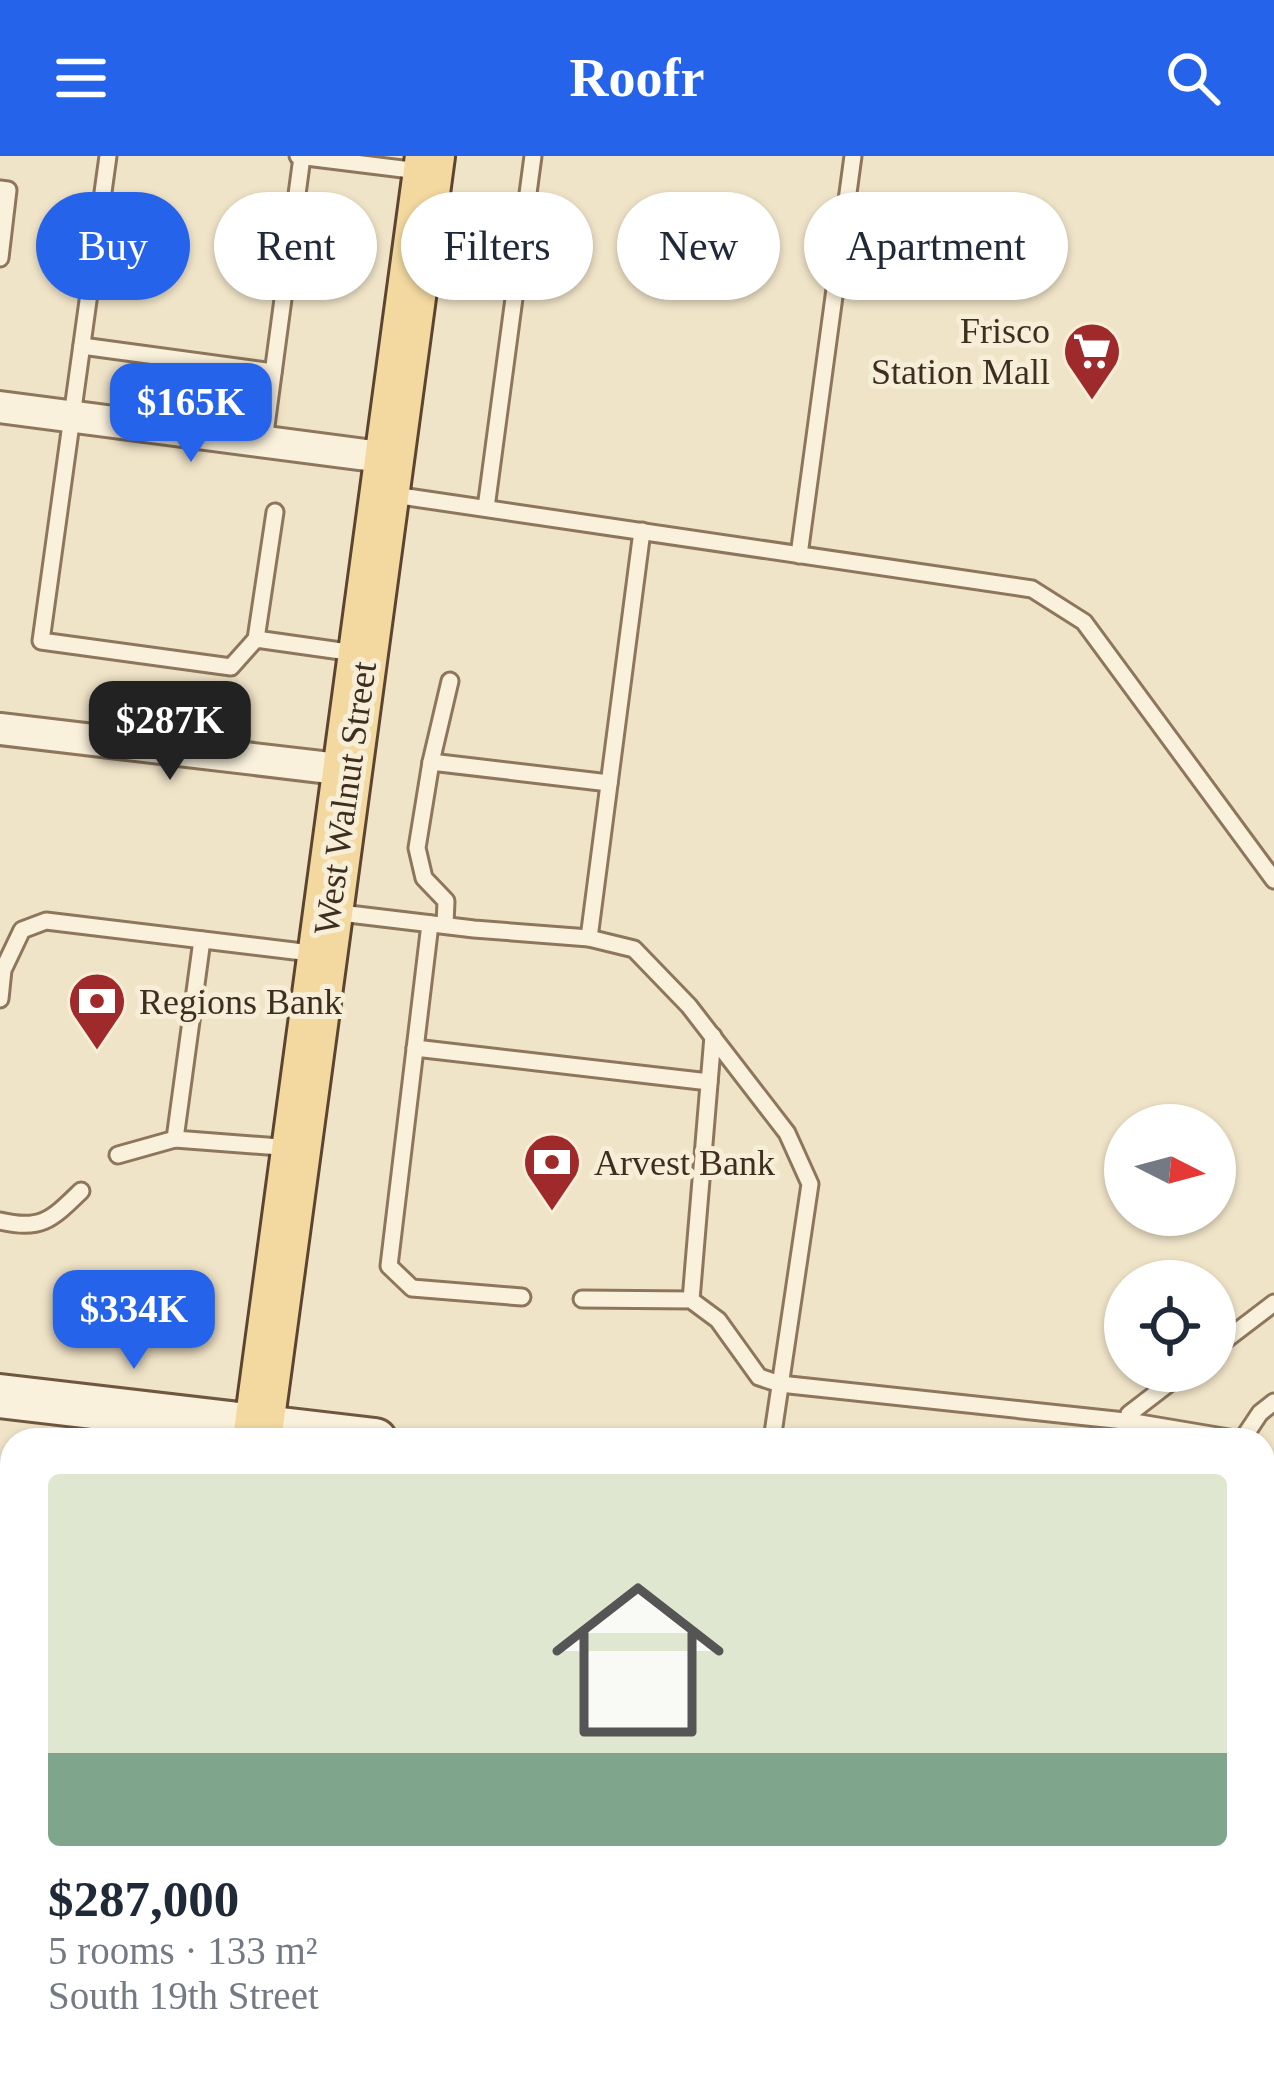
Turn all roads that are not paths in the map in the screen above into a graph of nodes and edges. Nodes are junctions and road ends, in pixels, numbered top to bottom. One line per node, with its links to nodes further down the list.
1 (108, 156): 8 (lane)
2 (300, 156): 5 (lane); 9 (lane)
3 (533, 156): 14 (lane)
4 (853, 156): 17 (lane)
5 (429, 164): 13 (main road, West Walnut Street)
6 (0, 189): 7 (lane)
7 (0, 258)
8 (82, 346): 9 (lane); 11 (lane)
9 (273, 372): 12 (lane)
10 (0, 407): 11 (street)
11 (73, 416): 12 (street); 18 (lane)
12 (264, 441): 13 (street)
13 (387, 476): 14 (lane); 19 (main road, West Walnut Street)
14 (486, 508): 16 (lane)
15 (275, 512): 18 (lane)
16 (642, 531): 17 (lane); 24 (lane)
17 (799, 555): 25 (lane)
18 (256, 639): 19 (lane)
19 (363, 654): 23 (main road, West Walnut Street)
20 (450, 680): 22 (lane)
21 (0, 729): 23 (street)
22 (431, 762): 24 (lane); 26 (lane)
23 (347, 770): 27 (main road, West Walnut Street)
24 (609, 783): 28 (lane)
25 (1274, 880)
26 (437, 924): 27 (lane); 28 (lane); 32 (lane)
27 (325, 933): 29 (lane); 35 (main road, West Walnut Street)
28 (589, 938): 31 (lane)
29 (202, 940): 30 (lane); 34 (lane)
30 (0, 998)
31 (713, 1036): 33 (lane); 44 (lane)
32 (415, 1048): 33 (lane); 39 (lane)
33 (710, 1082): 41 (lane)
34 (175, 1138): 35 (lane); 36 (lane)
35 (296, 1148): 50 (main road, West Walnut Street)
36 (118, 1155)
37 (80, 1191): 38 (lane)
38 (0, 1221)
39 (522, 1297)
40 (582, 1299): 41 (lane)
41 (691, 1300): 44 (lane)
42 (1274, 1303): 43 (lane)
43 (1236, 1332)
44 (780, 1384): 48 (lane); 51 (lane)
45 (1158, 1392): 48 (lane)
46 (0, 1396): 49 (main road)
47 (1274, 1402): 53 (lane)
48 (1130, 1422): 52 (lane)
49 (229, 1428)
50 (259, 1428)
51 (774, 1428)
52 (1167, 1428)
53 (1250, 1428)

